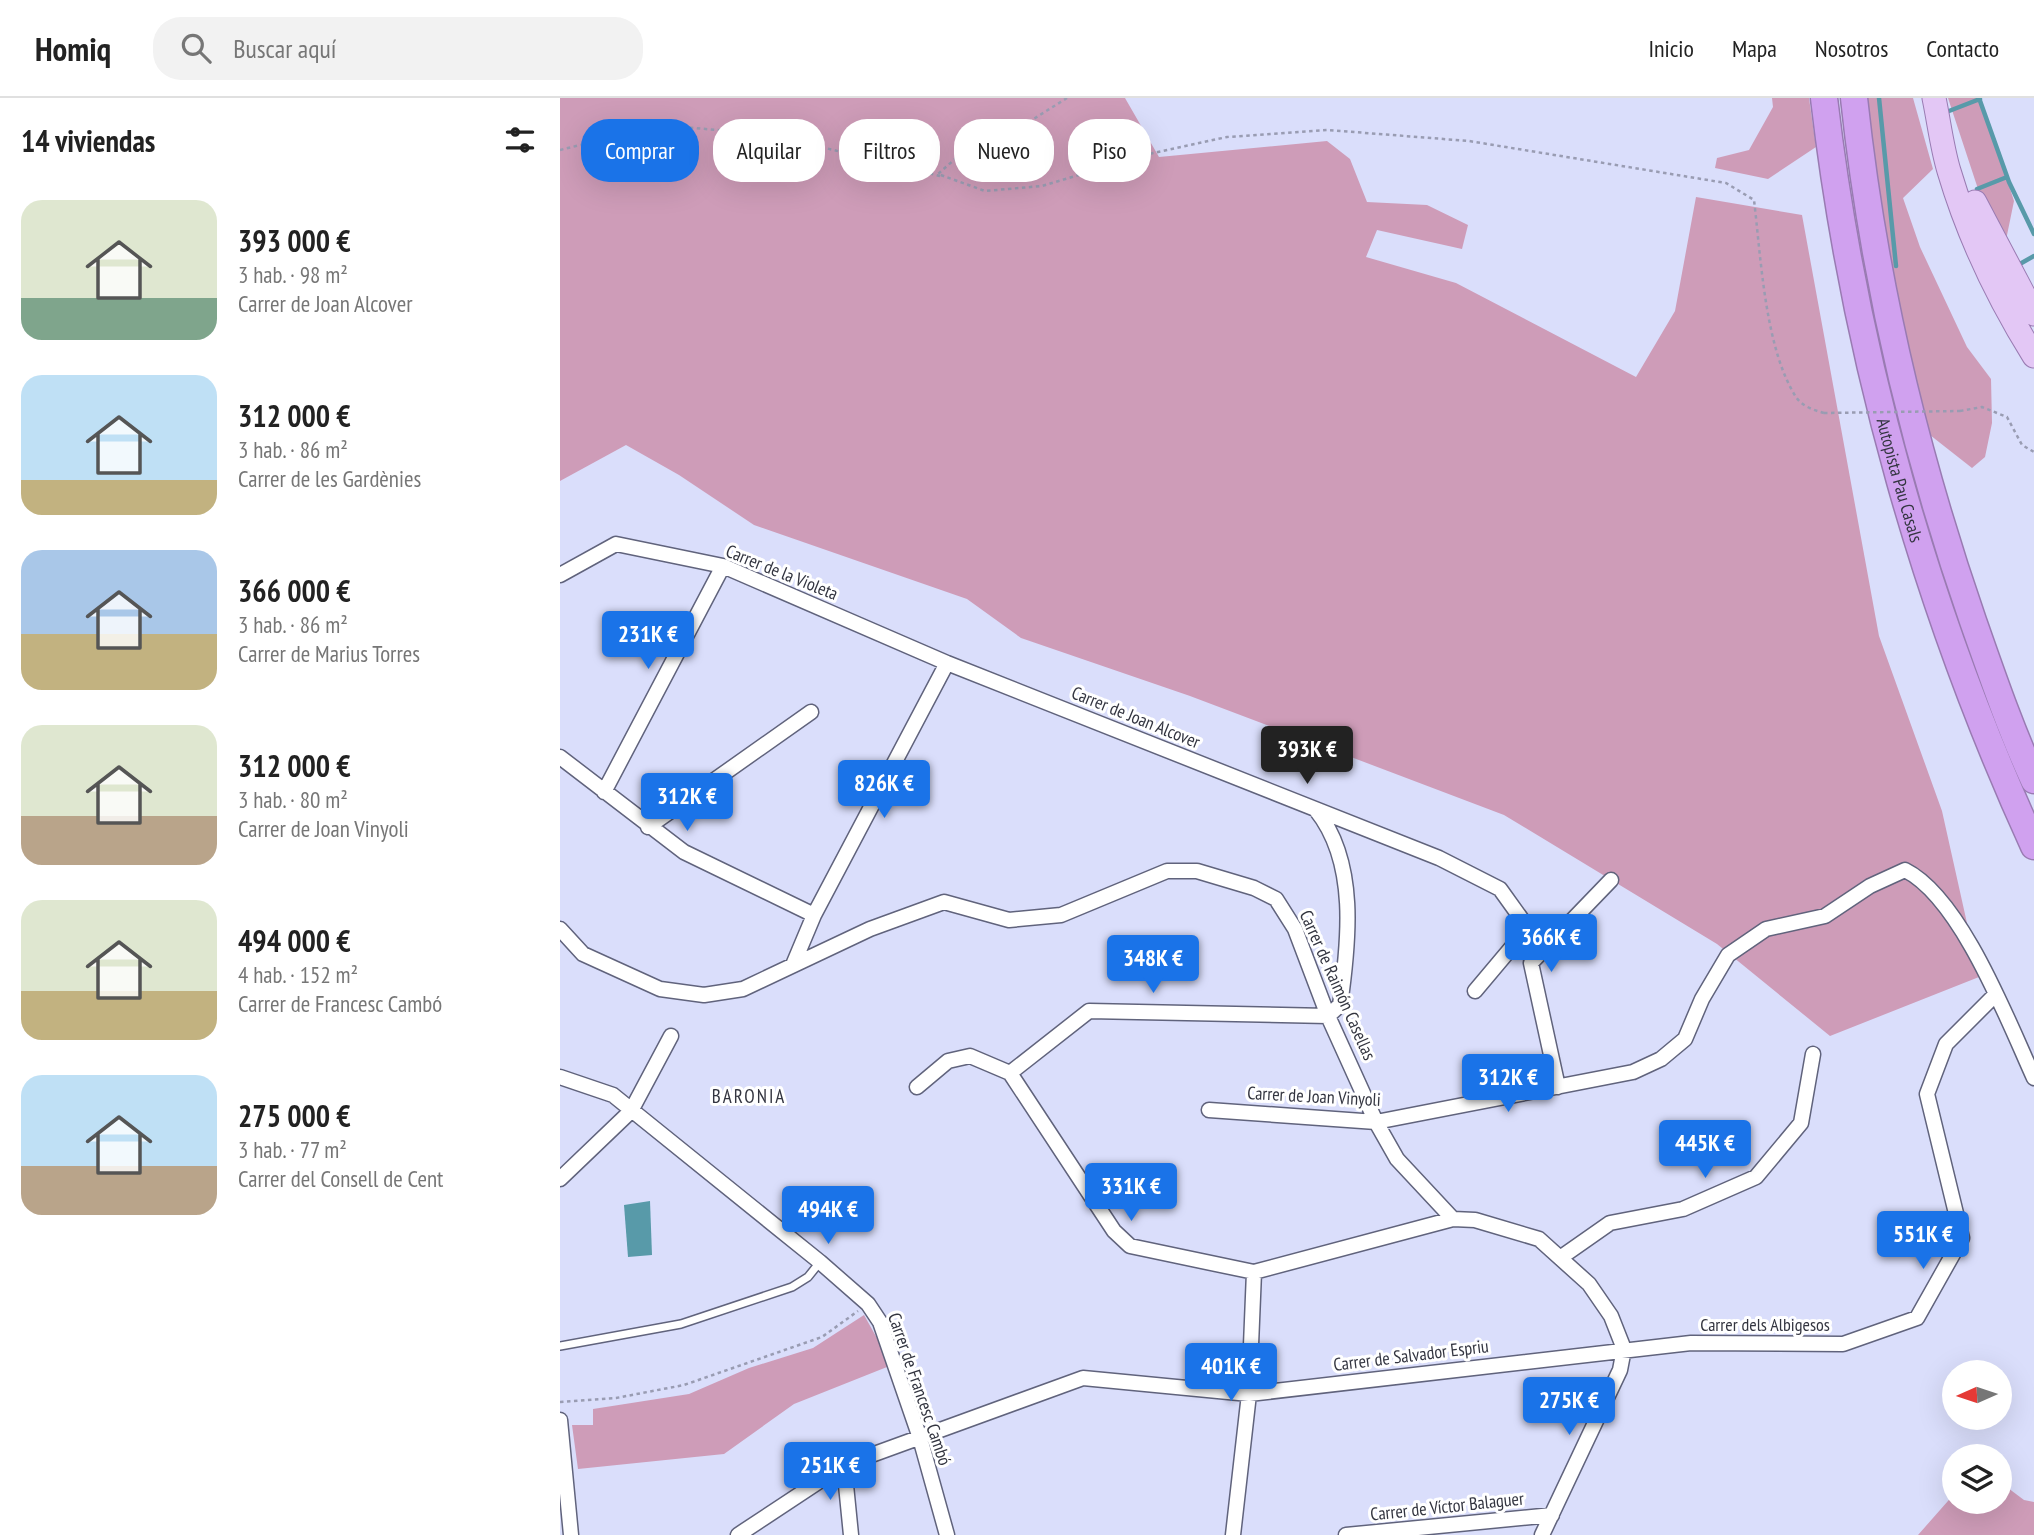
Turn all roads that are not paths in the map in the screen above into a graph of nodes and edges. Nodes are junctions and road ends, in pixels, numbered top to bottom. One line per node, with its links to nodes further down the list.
1 (1824, 98): 15 (highway, Autopista Pau Casals)
2 (1854, 98): 11 (highway, Autopista Pau Casals)
3 (1935, 98): 4 (main road); 5 (main road)
4 (2034, 314)
5 (2034, 356)
6 (723, 566): 7 (street, Carrer de la Violeta); 8 (street, Carrer de la Violeta); 12 (street)
7 (560, 575)
8 (947, 663): 13 (street, Carrer de Joan Alcover); 17 (street)
9 (811, 712): 14 (street)
10 (560, 757): 12 (street)
11 (2034, 780)
12 (604, 792): 14 (street)
13 (1314, 808): 20 (street, Carrer de Joan Alcover); 22 (street)
14 (648, 827): 17 (street)
15 (2034, 846)
16 (1611, 880): 29 (street)
17 (814, 915): 19 (street)
18 (560, 929): 19 (street, Carrer de Raimón Casellas)
19 (793, 965): 22 (street, Carrer de Raimón Casellas)
20 (1475, 991)
21 (1995, 995): 27 (street); 29 (street, Carrer de Joan Vinyoli); 39 (street, Carrer dels Albigesos)
22 (1328, 1017): 25 (street); 32 (street, Carrer de Raimón Casellas)
23 (671, 1036): 31 (street)
24 (1813, 1054): 35 (street)
25 (1010, 1073): 28 (street); 37 (street)
26 (560, 1077): 31 (street, Carrer de Francesc Cambó)
27 (2034, 1078)
28 (917, 1087)
29 (1558, 1087): 32 (street, Carrer de Joan Vinyoli)
30 (1209, 1110): 32 (street, Carrer de Joan Vinyoli)
31 (631, 1111): 33 (street); 36 (street, Carrer de Francesc Cambó)
32 (1376, 1122): 34 (street, Carrer de Raimón Casellas)
33 (560, 1179)
34 (1453, 1219): 35 (street); 37 (street)
35 (1560, 1258): 39 (street)
36 (820, 1262): 38 (lane); 42 (street, Carrer de Francesc Cambó)
37 (1254, 1272): 40 (street)
38 (560, 1346)
39 (1624, 1349): 40 (street, Carrer de Salvador Espriu); 44 (street)
40 (1249, 1394): 42 (street, Carrer de Salvador Espriu); 49 (street)
41 (560, 1420): 45 (street)
42 (920, 1438): 43 (street, Carrer de Salvador Espriu); 48 (street, Carrer de Francesc Cambó)
43 (844, 1465): 46 (street, Carrer de Salvador Espriu); 47 (street)
44 (1552, 1514): 50 (street, Carrer de Víctor Balaguer); 51 (street)
45 (571, 1535)
46 (738, 1535)
47 (851, 1535)
48 (947, 1535)
49 (1233, 1535)
50 (1346, 1535)
51 (1542, 1535)

